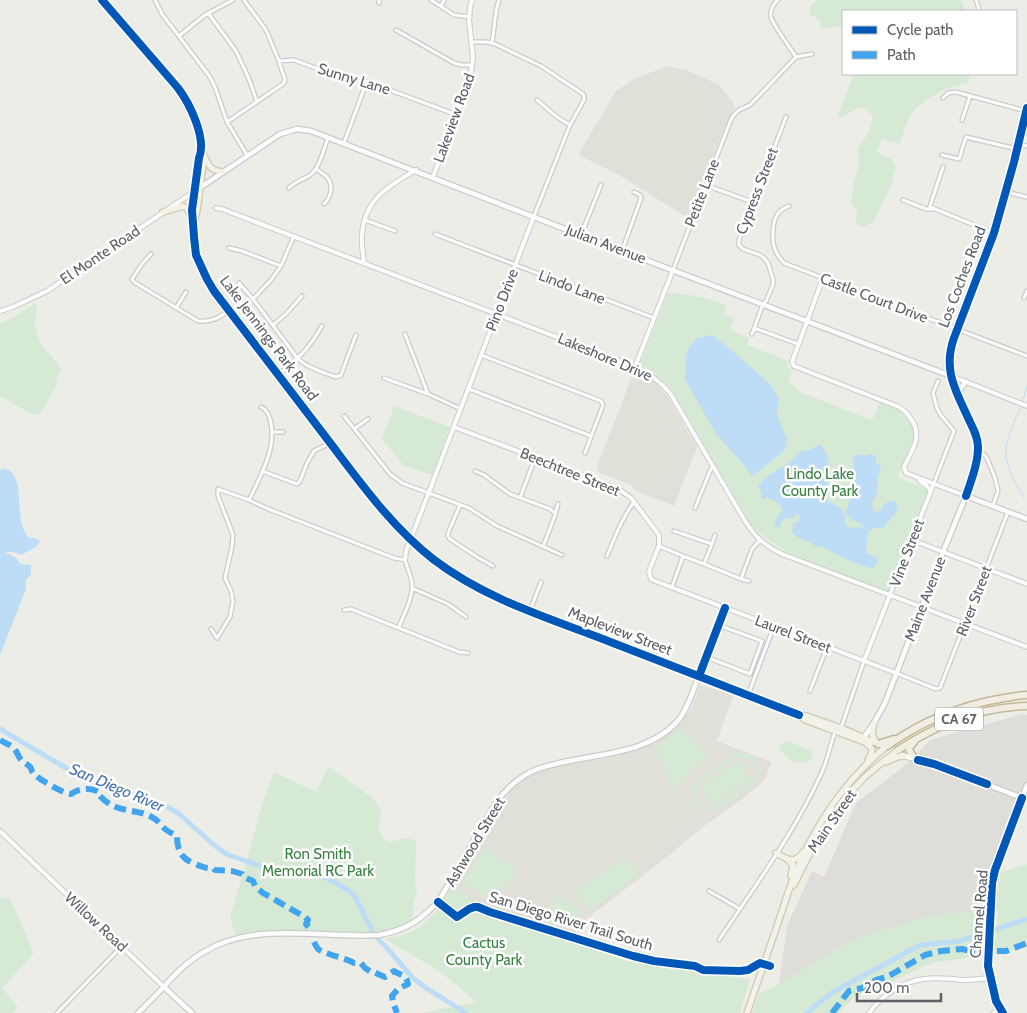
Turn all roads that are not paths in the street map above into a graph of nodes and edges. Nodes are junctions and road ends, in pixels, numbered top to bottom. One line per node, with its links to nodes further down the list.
1 (102, 0): 38 (main road, Lake Jennings Park Road)
2 (155, 0): 16 (street)
3 (233, 0): 13 (street)
4 (244, 0): 21 (street)
5 (431, 0): 11 (street)
6 (444, 0): 11 (street)
7 (472, 0): 14 (street, Lakeview Road)
8 (499, 0): 18 (street)
9 (778, 0): 20 (street)
10 (976, 0): 12 (street)
11 (441, 6): 14 (street)
12 (978, 10)
13 (208, 13): 16 (street); 27 (street)
14 (470, 17): 17 (street, Lakeview Road)
15 (396, 30): 22 (street)
16 (179, 36): 32 (street)
17 (471, 42): 18 (street, Pino Drive); 22 (street, Lakeview Road)
18 (492, 42): 33 (street, Pino Drive)
19 (812, 54): 20 (street)
20 (796, 57): 46 (street, Petite Lane)
21 (279, 62): 23 (street, Sunny Lane); 27 (street)
22 (472, 65): 29 (street, Lakeview Road)
23 (368, 81): 29 (street, Sunny Lane); 35 (street)
24 (970, 96): 25 (street); 28 (street); 31 (street)
25 (943, 98)
26 (537, 100): 33 (street)
27 (257, 102): 32 (street)
28 (1027, 109): 36 (main road, Los Coches Road)
29 (457, 115): 45 (street, Lakeview Road)
30 (786, 117): 83 (street, Cypress Street)
31 (962, 120)
32 (227, 122): 39 (street)
33 (570, 126): 61 (street, Pino Drive)
34 (328, 137): 35 (main road, Julian Avenue); 39 (main road, Julian Avenue); 42 (street)
35 (344, 143): 43 (main road, Julian Avenue)
36 (1018, 146): 37 (street); 40 (street); 52 (main road, Los Coches Road)
37 (1027, 146)
38 (201, 152): 44 (main road); 48 (main road, Lake Jennings Park Road); 50 (main road, Lake Jennings Park Road)
39 (247, 155): 44 (main road, Julian Avenue)
40 (942, 155)
41 (943, 167): 59 (street)
42 (316, 169): 49 (street); 56 (street)
43 (416, 170): 45 (main road, Julian Avenue); 62 (street, Lakeview Road)
44 (223, 172): 48 (main road, Julian Avenue)
45 (433, 177): 61 (main road, Julian Avenue)
46 (705, 184): 54 (street); 75 (street, Petite Lane)
47 (601, 185): 67 (street)
48 (201, 187): 50 (main road, Julian Avenue); 63 (main road, Lake Jennings Park Road)
49 (289, 188)
50 (195, 191): 60 (street, El Monte Road); 63 (main road, Lake Jennings Park Road)
51 (634, 192): 70 (street)
52 (1006, 192): 53 (street); 65 (main road, Los Coches Road)
53 (1027, 197)
54 (746, 200)
55 (904, 200): 59 (street)
56 (324, 204)
57 (789, 206): 76 (street, Castle Court Drive)
58 (216, 208): 68 (street, Lakeshore Drive)
59 (932, 209): 65 (street)
60 (163, 212): 63 (main road); 85 (street, El Monte Road)
61 (534, 216): 67 (main road, Julian Avenue); 73 (street, Pino Drive)
62 (365, 220): 64 (street); 72 (street, Lakeview Road)
63 (194, 223): 86 (main road, Lake Jennings Park Road)
64 (395, 231)
65 (994, 233): 93 (main road, Los Coches Road)
66 (435, 234): 73 (street, Lindo Lane)
67 (581, 235): 70 (main road, Julian Avenue)
68 (294, 236): 72 (street, Lakeshore Drive); 74 (street)
69 (229, 248): 74 (street)
70 (622, 251): 75 (main road, Julian Avenue)
71 (151, 254): 84 (street)
72 (364, 262): 87 (street, Lakeshore Drive)
73 (515, 265): 87 (street, Pino Drive); 88 (street, Lindo Lane)
74 (280, 266): 82 (street)
75 (673, 270): 83 (main road, Julian Avenue); 88 (street, Petite Lane)
76 (824, 278): 89 (street); 93 (street, Castle Court Drive)
77 (239, 283): 82 (street)
78 (1027, 291): 81 (street)
79 (186, 292): 84 (street)
80 (302, 296): 90 (street)
81 (1024, 298)
82 (253, 299): 90 (street)
83 (763, 304): 89 (main road, Julian Avenue); 92 (street, Cypress Street)
84 (176, 308): 86 (street)
85 (0, 311)
86 (230, 311): 102 (main road, Lake Jennings Park Road)
87 (497, 313): 98 (street, Pino Drive); 101 (street, Lakeshore Drive)
88 (654, 318): 101 (street, Petite Lane)
89 (807, 321): 97 (street); 103 (main road, Julian Avenue)
90 (272, 325): 100 (street)
91 (322, 326): 100 (street)
92 (754, 328): 95 (street, Cypress Street); 97 (street)
93 (957, 330): 99 (street, Castle Court Drive); 103 (main road, Los Coches Road)
94 (405, 334): 108 (street)
95 (752, 334)
96 (356, 335): 100 (street)
97 (798, 344): 127 (street)
98 (481, 355): 107 (street, Pino Drive); 119 (street)
99 (1027, 356)
100 (298, 358): 102 (street)
101 (635, 367): 124 (street, Lakeshore Drive)
102 (278, 375): 120 (main road, Lake Jennings Park Road)
103 (951, 376): 106 (street, Julian Avenue); 109 (main road, Los Coches Road)
104 (384, 378): 108 (street)
105 (938, 381): 129 (street, Vine Street)
106 (966, 382): 109 (main road); 110 (street, Julian Avenue)
107 (469, 389): 112 (street, Pino Drive); 119 (street)
108 (428, 394): 112 (street)
109 (959, 397): 122 (main road, Los Coches Road)
110 (1027, 406)
111 (261, 407): 117 (street)
112 (461, 409): 115 (street, Pino Drive)
113 (344, 416): 116 (street)
114 (368, 419): 116 (street)
115 (454, 427): 123 (street, Beechtree Street); 132 (street, Pino Drive)
116 (354, 429): 128 (street)
117 (272, 432): 118 (street); 125 (street)
118 (283, 432)
119 (591, 436): 121 (street)
120 (330, 443): 125 (street); 146 (main road, Lake Jennings Park Road)
121 (585, 453)
122 (978, 453): 133 (main road, Maine Avenue); 139 (street, Los Coches Road)
123 (535, 458): 134 (street); 136 (street, Beechtree Street)
124 (713, 466): 140 (street); 147 (street, Lakeshore Drive)
125 (262, 471): 135 (street)
126 (475, 471): 134 (street)
127 (911, 475): 129 (street); 131 (street)
128 (402, 483): 130 (street); 132 (street)
129 (934, 483): 131 (street, Vine Street); 133 (street)
130 (398, 486)
131 (930, 491): 148 (street, Vine Street)
132 (429, 492): 138 (street); 146 (street, Pino Drive)
133 (966, 496): 139 (main road); 152 (main road, Maine Avenue)
134 (520, 498): 142 (street)
135 (249, 500): 156 (street); 177 (street)
136 (634, 502): 150 (street, Beechtree Street); 154 (street)
137 (558, 504): 142 (street)
138 (460, 505): 151 (street); 159 (street)
139 (994, 506): 141 (main road)
140 (695, 508)
141 (1008, 512): 143 (main road); 160 (street, River Street)
142 (555, 513): 151 (street)
143 (1027, 518)
144 (674, 531): 149 (street)
145 (715, 535): 149 (street)
146 (410, 540): 156 (street, Pino Drive); 157 (main road, Lake Jennings Park Road)
147 (760, 540): 161 (street); 167 (street, Lakeshore Drive)
148 (912, 540): 152 (street); 167 (street, Vine Street)
149 (712, 544): 158 (street)
150 (658, 546): 155 (street); 165 (street, Laurel Street)
151 (543, 547): 153 (street)
152 (943, 552): 160 (street); 168 (main road, Maine Avenue)
153 (562, 555)
154 (607, 556)
155 (683, 556): 158 (street); 165 (street)
156 (405, 560): 166 (street, Pino Drive)
157 (436, 561): 171 (main road, Mapleview Street)
158 (704, 564): 161 (street)
159 (493, 566)
160 (986, 568): 164 (street); 173 (street, River Street)
161 (741, 579): 162 (street)
162 (749, 581)
163 (542, 582): 171 (street)
164 (1027, 584)
165 (672, 587): 169 (street, Laurel Street)
166 (412, 588): 172 (street); 176 (street)
167 (891, 595): 168 (street, Lakeshore Drive); 182 (street, Vine Street)
168 (922, 606): 173 (street, Lakeshore Drive); 183 (main road, Maine Avenue)
169 (725, 608): 174 (street, Ashwood Street); 175 (street, Laurel Street)
170 (344, 610): 176 (street)
171 (530, 611): 184 (main road, Mapleview Street)
172 (466, 617)
173 (965, 623): 178 (street, Lakeshore Drive); 185 (street, River Street)
174 (718, 625): 181 (street, Ashwood Street); 181 (street)
175 (774, 626): 179 (street, Laurel Street); 187 (street)
176 (399, 627): 180 (street)
177 (211, 629)
178 (1027, 646)
179 (827, 647): 182 (street, Laurel Street); 186 (street)
180 (468, 653)
181 (706, 658): 184 (street, Ashwood Street)
182 (864, 661): 183 (street, Laurel Street); 192 (street, Vine Street)
183 (896, 673): 185 (street, Laurel Street); 191 (main road, Maine Avenue)
184 (698, 676): 187 (main road, Mapleview Street); 215 (main road, Ashwood Street)
185 (938, 689)
186 (810, 691)
187 (748, 695): 190 (main road, Mapleview Street)
188 (1027, 695): 194 (highway, CA 67)
189 (1027, 706): 195 (highway, CA 67)
190 (799, 715): 192 (main road, Mapleview Street); 193 (main road, Mapleview Street)
191 (874, 723): 196 (main road, Maine Avenue); 197 (main road)
192 (841, 728): 196 (main road, Mapleview Street)
193 (835, 732): 196 (main road, Mapleview Street); 207 (street)
194 (898, 738): 197 (highway); 197 (highway)
195 (918, 738): 197 (highway, CA 67); 199 (highway)
196 (863, 740): 197 (main road, Mapleview Street); 197 (main road, Mapleview Street); 202 (main road)
197 (887, 748): 198 (main road, Mapleview Street); 199 (main road, Mapleview Street); 201 (main road, Main Street / CA 67); 202 (main road, Main Street / CA 67)
198 (904, 756): 200 (main road, Mapleview Street); 201 (main road)
199 (913, 756): 200 (main road, Mapleview Street)
200 (922, 760): 204 (main road, Mapleview Street)
201 (882, 763): 210 (main road, Main Street / CA 67)
202 (865, 765): 206 (main road, Main Street / CA 67)
203 (1027, 785): 204 (main road, Channel Road)
204 (1022, 798): 214 (main road, Channel Road)
205 (0, 831): 213 (street, Willow Road)
206 (809, 844): 208 (main road); 210 (main road, Main Street / CA 67)
207 (776, 853): 208 (main road); 211 (street)
208 (786, 859): 210 (main road)
209 (709, 891): 211 (street)
210 (784, 906): 220 (main road, Main Street / CA 67)
211 (740, 909): 212 (street)
212 (718, 940)
213 (122, 946): 215 (street, Willow Road); 217 (street)
214 (990, 978): 216 (main road, Channel Road); 221 (street)
215 (165, 985): 218 (main road, Ashwood Street); 219 (main road, Willow Road)
216 (1000, 1008): 222 (street); 223 (main road, Channel Road)
217 (57, 1013)
218 (138, 1013)
219 (192, 1013)
220 (747, 1013)
221 (869, 1013)
222 (993, 1013)
223 (1003, 1013)

